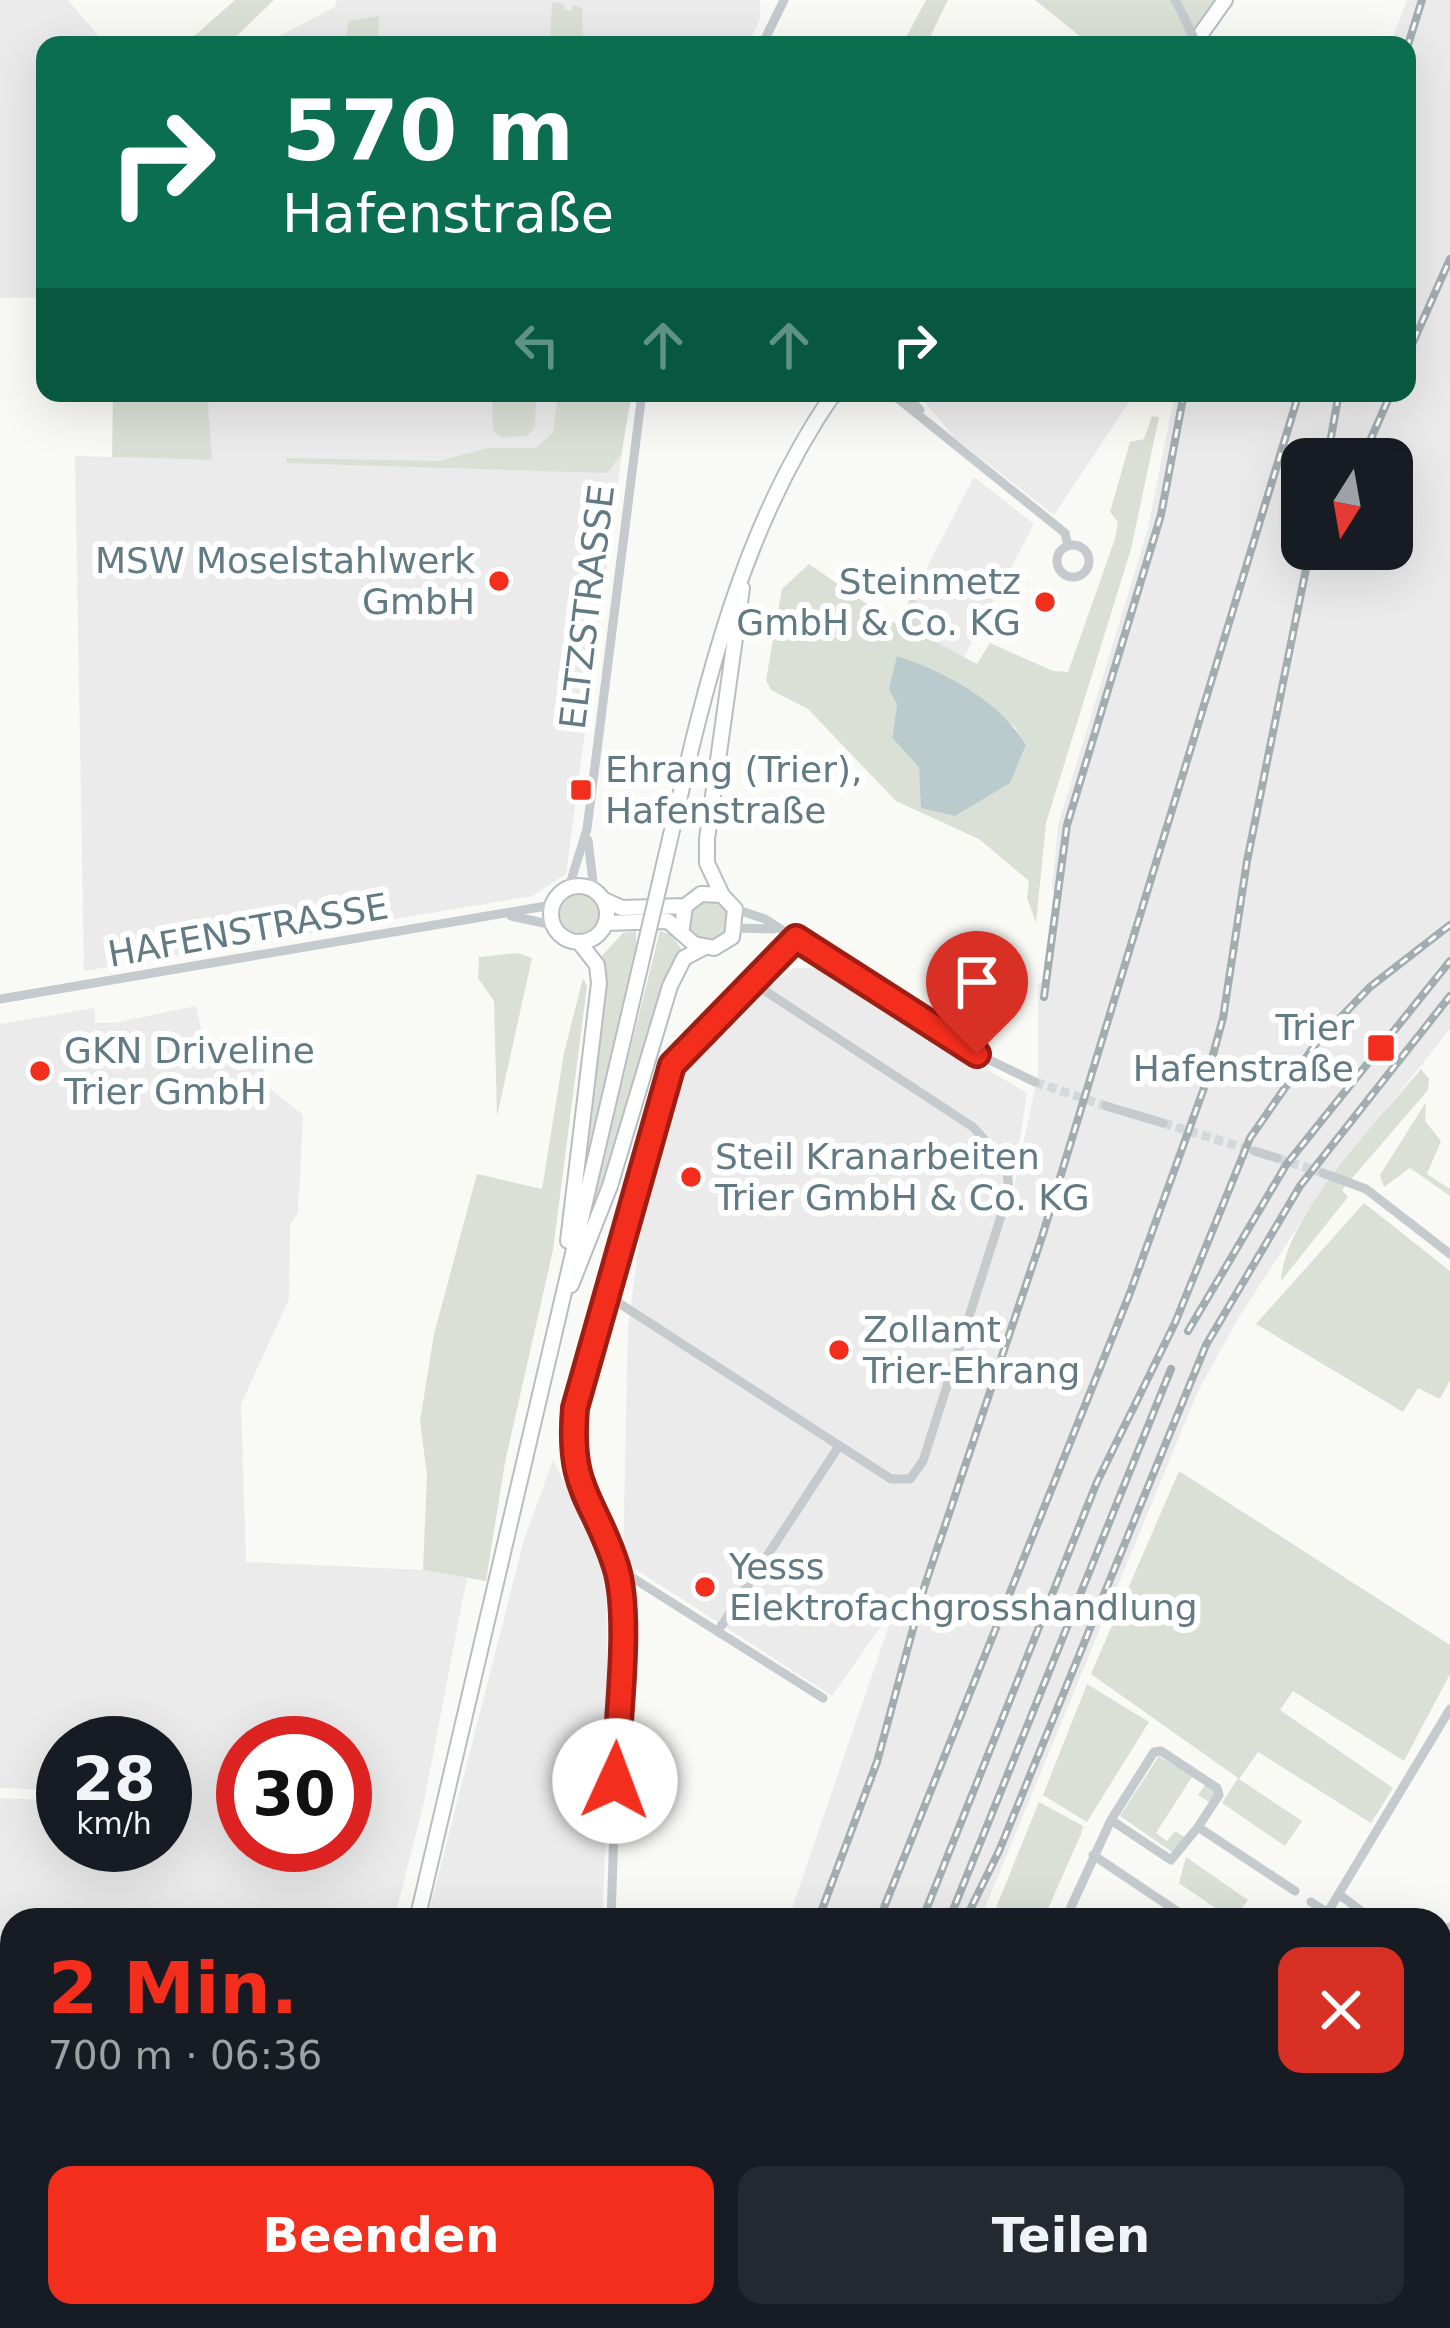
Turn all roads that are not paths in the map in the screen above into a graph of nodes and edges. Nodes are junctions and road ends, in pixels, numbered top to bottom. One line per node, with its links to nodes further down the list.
1 (784, 0): 4 (street)
2 (1175, 0): 5 (street, bridge)
3 (1225, 0): 6 (main road)
4 (766, 36)
5 (1191, 36)
6 (1201, 36)
7 (641, 402): 14 (street, ELTZSTRASSE)
8 (828, 402): 13 (main road)
9 (902, 402): 11 (street)
10 (912, 402): 11 (street)
11 (940, 432): 12 (street)
12 (1068, 546)
13 (745, 562): 17 (main road); 38 (main road, bridge)
14 (586, 829): 15 (street, ELTZSTRASSE); 16 (street, ELTZSTRASSE)
15 (569, 887): 16 (main road); 18 (main road)
16 (599, 895): 19 (main road); 22 (main road)
17 (722, 895): 19 (main road); 20 (main road)
18 (552, 905): 21 (street, HAFENSTRASSE); 23 (main road)
19 (686, 906): 24 (main road)
20 (735, 909): 25 (main road); 26 (street)
21 (506, 914): 23 (street, HAFENSTRASSE); 30 (street, HAFENSTRASSE)
22 (606, 923): 24 (main road); 27 (main road)
23 (553, 925): 27 (main road)
24 (682, 928): 28 (main road)
25 (737, 928): 26 (street); 28 (main road)
26 (796, 938): 29 (street); 31 (street)
27 (579, 942): 38 (main road)
28 (703, 948): 40 (main road)
29 (753, 983): 39 (street); 41 (street)
30 (0, 999)
31 (1035, 1082)
32 (1106, 1106): 33 (street)
33 (1163, 1123)
34 (1254, 1151): 35 (street)
35 (1276, 1158)
36 (1323, 1172): 37 (street)
37 (1450, 1254)
38 (564, 1288): 40 (main road)
39 (608, 1296): 41 (street); 42 (street)
40 (559, 1311): 52 (main road)
41 (838, 1446): 43 (street)
42 (617, 1568): 43 (street); 53 (street)
43 (718, 1631): 44 (street)
44 (823, 1698)
45 (1450, 1709): 50 (street)
46 (1111, 1820): 47 (street); 47 (street); 48 (street)
47 (1198, 1827): 49 (street)
48 (1093, 1855): 54 (street); 55 (street)
49 (1295, 1892)
50 (1340, 1895): 57 (street); 58 (street)
51 (1311, 1902): 56 (street)
52 (420, 1908)
53 (611, 1908)
54 (1070, 1908)
55 (1172, 1908)
56 (1317, 1908)
57 (1332, 1908)
58 (1357, 1908)

